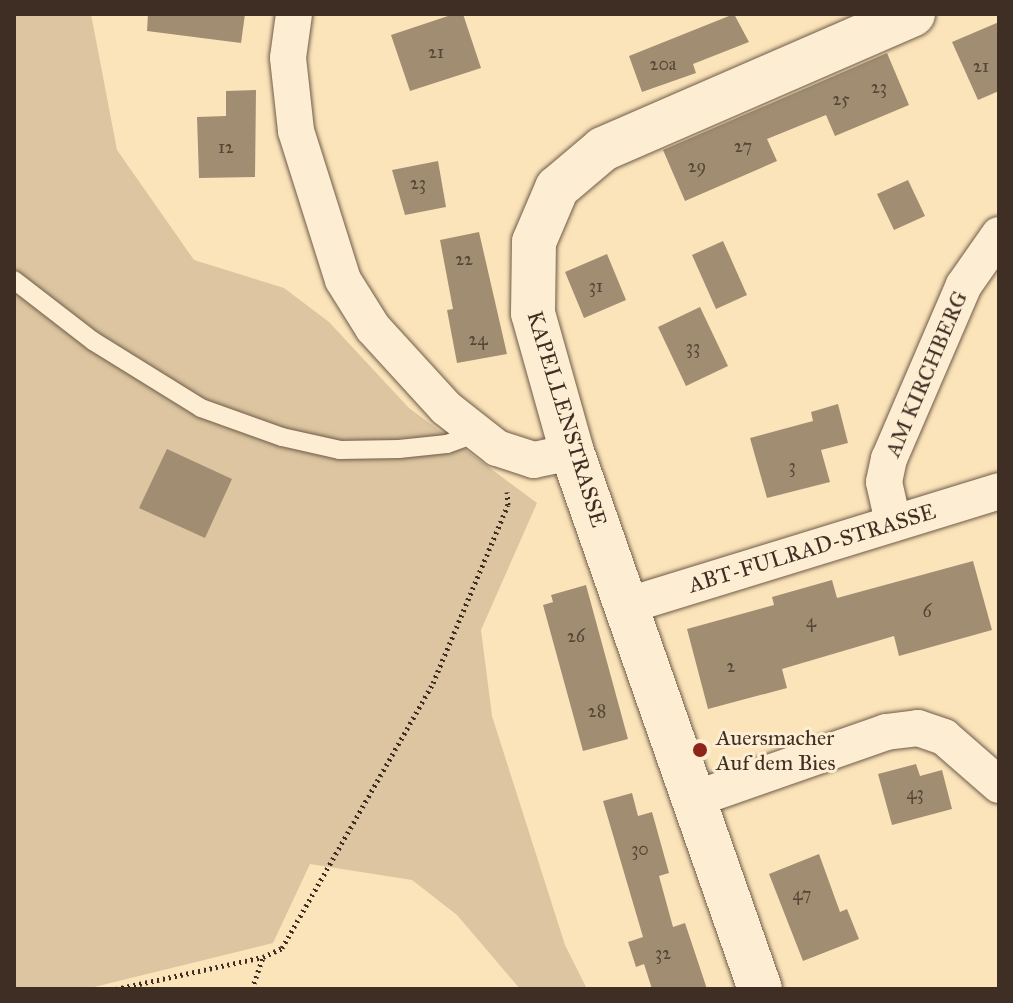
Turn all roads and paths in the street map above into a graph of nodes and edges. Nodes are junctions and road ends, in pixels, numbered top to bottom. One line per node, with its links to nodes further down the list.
1 (294, 14): 5 (street)
2 (913, 14): 6 (street, KAPELLENSTRASSE)
3 (999, 235): 9 (street, AM KIRCHBERG)
4 (14, 280): 5 (lane)
5 (477, 433): 6 (street)
6 (572, 452): 10 (street, KAPELLENSTRASSE)
7 (999, 491): 9 (street, ABT-FULRAD-STRASSE)
8 (507, 492): 13 (path)
9 (893, 522): 10 (street, ABT-FULRAD-STRASSE)
10 (626, 606): 12 (street, KAPELLENSTRASSE)
11 (999, 785): 12 (street)
12 (692, 800): 16 (street, KAPELLENSTRASSE)
13 (263, 957): 14 (path); 15 (path)
14 (116, 989)
15 (252, 989)
16 (760, 989)

